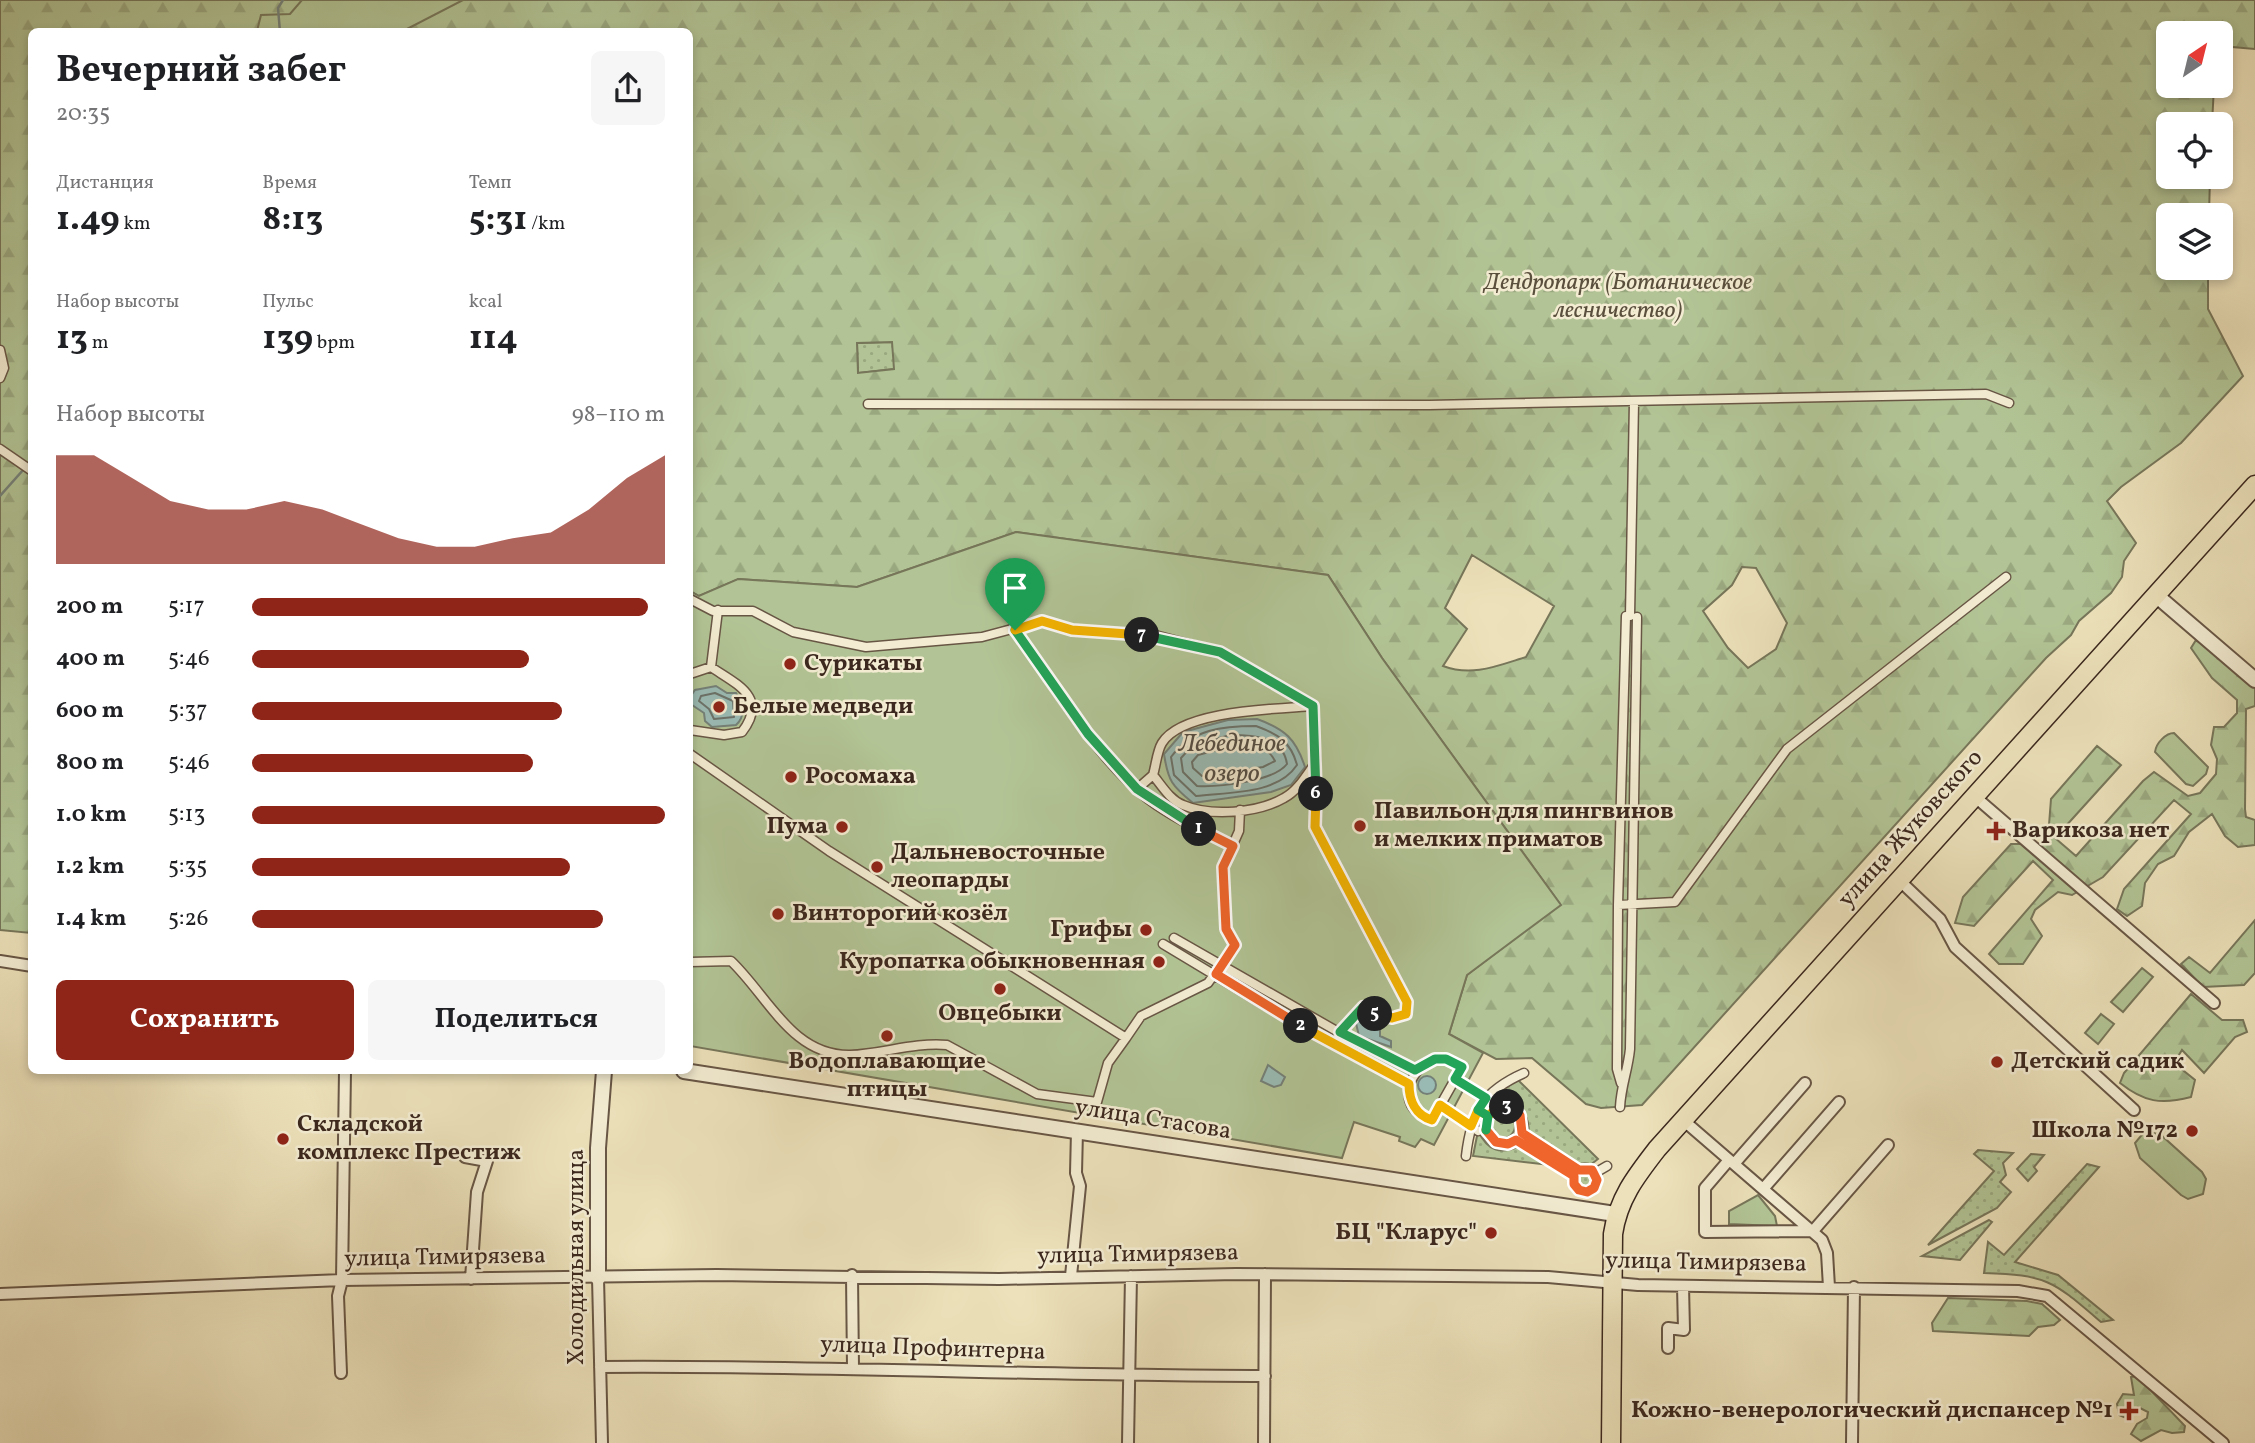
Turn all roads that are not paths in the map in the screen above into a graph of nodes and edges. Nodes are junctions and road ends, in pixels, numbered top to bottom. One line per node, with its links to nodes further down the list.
1 (0, 351): 2 (street)
2 (0, 378)
3 (1634, 402): 4 (street); 5 (street); 13 (street)
4 (2009, 403)
5 (868, 404)
6 (0, 449): 7 (street)
7 (28, 468)
8 (2255, 485): 10 (main road, улица Жуковского)
9 (2006, 577): 29 (street)
10 (2157, 596): 17 (street); 24 (main road, улица Жуковского)
11 (693, 600): 12 (street)
12 (718, 610): 14 (street); 15 (street)
13 (1631, 616): 28 (street); 29 (street)
14 (1015, 630): 18 (street); 23 (street)
15 (711, 667): 16 (street); 19 (street)
16 (693, 673)
17 (2255, 680)
18 (1313, 706): 21 (street); 22 (street)
19 (693, 730)
20 (693, 756): 39 (street)
21 (1316, 761): 25 (street); 38 (street)
22 (1153, 775): 23 (street); 25 (street)
23 (1137, 789): 26 (street)
24 (1973, 795): 27 (main road, улица Жуковского); 37 (street)
25 (1240, 810): 26 (street)
26 (1233, 846): 35 (street)
27 (1899, 880): 54 (street); 56 (main road, улица Жуковского)
28 (1618, 905): 29 (street); 46 (street)
29 (1631, 906): 46 (street)
30 (1174, 937): 35 (street)
31 (1163, 944): 36 (street)
32 (0, 961): 34 (street)
33 (693, 962): 39 (street)
34 (28, 965)
35 (1223, 965): 36 (street); 38 (street)
36 (1216, 974): 39 (street); 48 (street)
37 (2214, 1003)
38 (1340, 1032): 40 (street)
39 (1126, 1038)
40 (1415, 1070): 45 (street); 48 (street)
41 (693, 1072): 58 (street, улица Стасова)
42 (1524, 1073): 49 (street)
43 (345, 1074): 76 (street)
44 (604, 1074): 74 (street, Холодильная улица)
45 (1459, 1081): 49 (street); 52 (street)
46 (1621, 1083): 51 (street)
47 (1805, 1083): 63 (street)
48 (1409, 1084): 52 (street)
49 (1486, 1098): 53 (street)
50 (1839, 1102): 67 (street)
51 (1620, 1107)
52 (1444, 1108): 57 (street)
53 (1478, 1110): 55 (street); 57 (street)
54 (2134, 1110)
55 (1488, 1116): 59 (street); 59 (street)
56 (1683, 1119): 63 (street); 68 (main road, улица Жуковского)
57 (1474, 1128): 61 (street)
58 (1077, 1131): 68 (street, улица Стасова); 72 (street)
59 (1519, 1137): 65 (street)
60 (1888, 1145): 69 (street)
61 (1466, 1156)
62 (466, 1157): 75 (street)
63 (1731, 1162): 67 (street); 69 (street)
64 (1606, 1166): 66 (street)
65 (1576, 1173): 66 (street); 66 (street)
66 (1595, 1173)
67 (1763, 1189): 69 (street)
68 (1615, 1214): 77 (main road)
69 (1814, 1231): 79 (street)
70 (852, 1275): 72 (street, улица Тимирязева); 74 (street, улица Тимирязева); 84 (street)
71 (1265, 1275): 73 (street, улица Тимирязева); 77 (street, улица Тимирязева); 87 (street)
72 (1071, 1276): 73 (street, улица Тимирязева)
73 (1131, 1276): 86 (street)
74 (598, 1278): 75 (street, улица Тимирязева); 83 (street, Холодильная улица)
75 (471, 1279): 76 (street, улица Тимирязева)
76 (342, 1280): 81 (street, улица Тимирязева); 85 (street)
77 (1612, 1283): 78 (street, улица Тимирязева); 91 (main road)
78 (1684, 1286): 79 (street, улица Тимирязева); 82 (street)
79 (1829, 1287): 80 (street, улица Тимирязева)
80 (1854, 1287): 92 (street); 93 (street, улица Тимирязева)
81 (0, 1294)
82 (1668, 1348)
83 (600, 1367): 84 (street, улица Профинтерна); 88 (street, Холодильная улица)
84 (853, 1368): 86 (street, улица Профинтерна)
85 (341, 1373)
86 (1130, 1376): 87 (street, улица Профинтерна); 89 (street)
87 (1265, 1376): 90 (street)
88 (602, 1443)
89 (1128, 1443)
90 (1264, 1443)
91 (1611, 1443)
92 (1853, 1443)
93 (2222, 1443)

